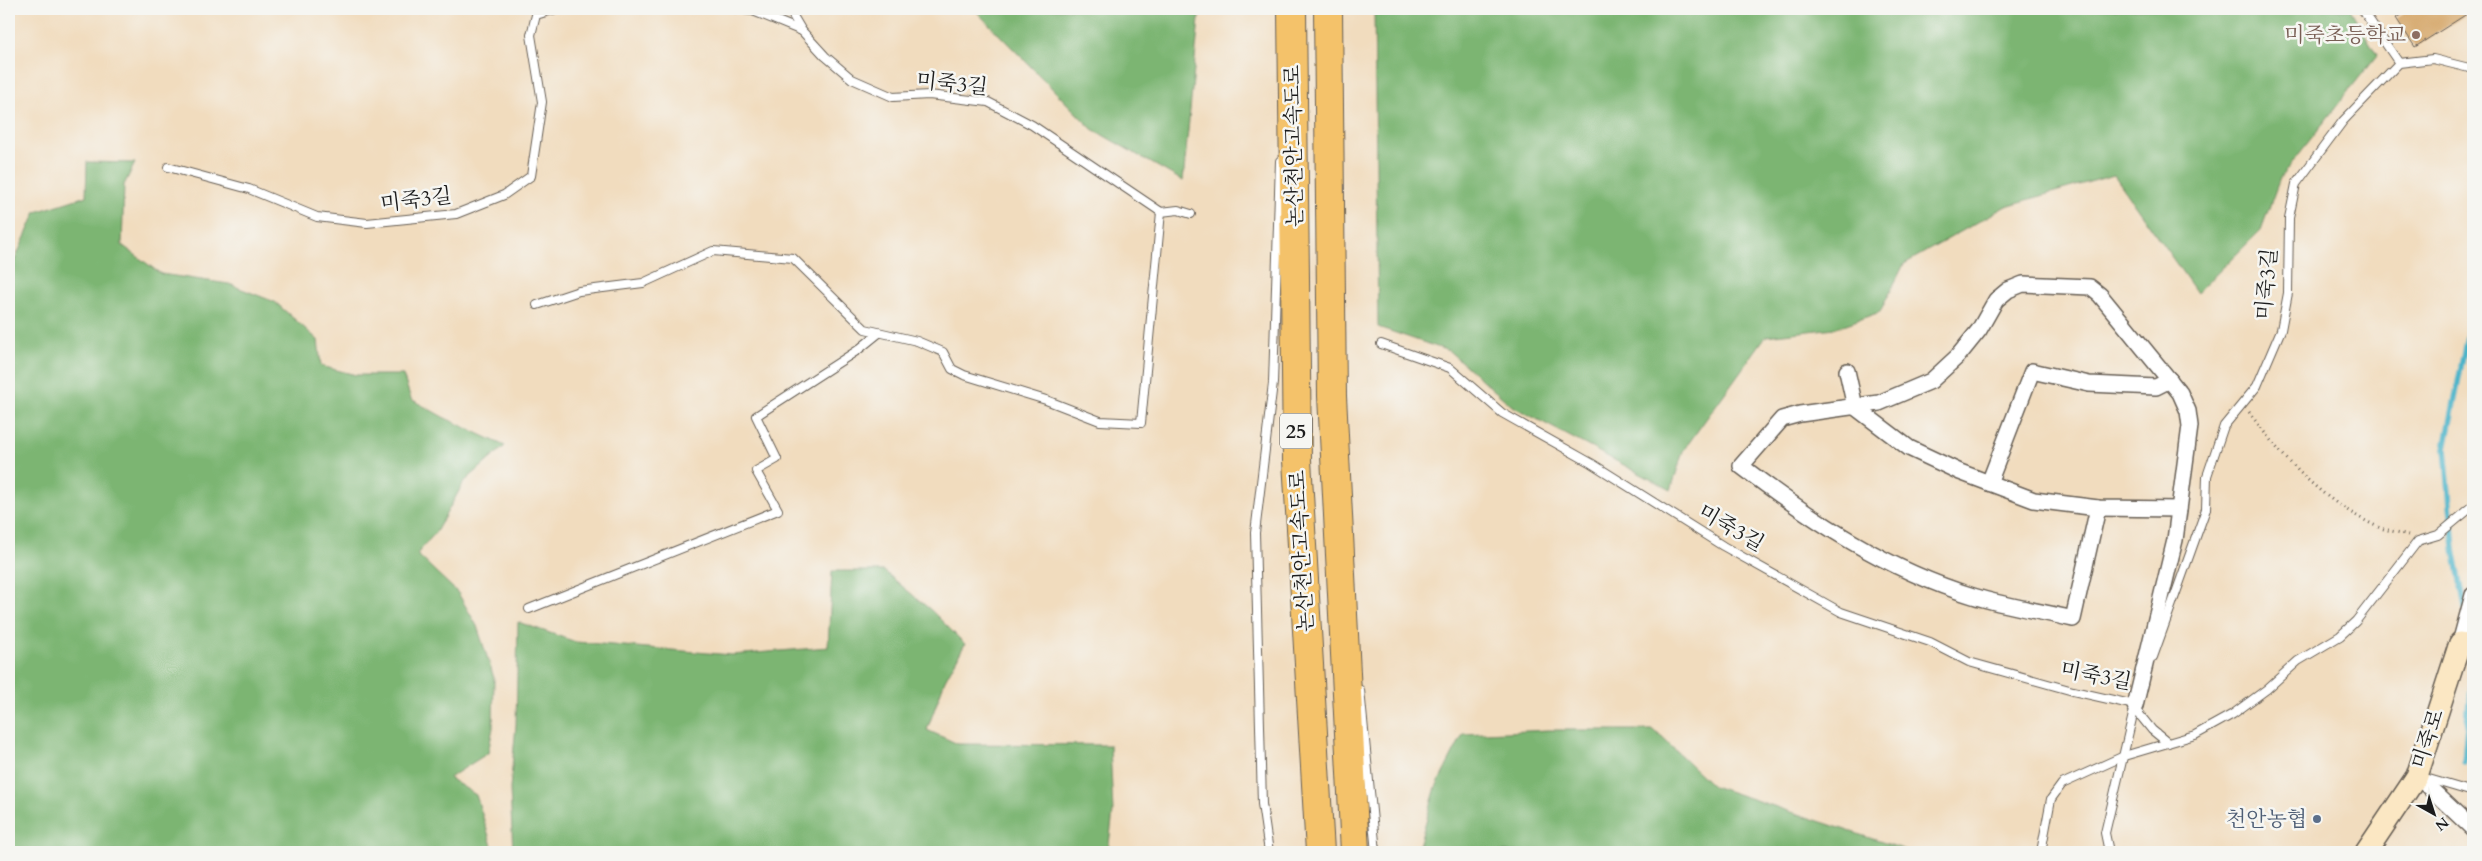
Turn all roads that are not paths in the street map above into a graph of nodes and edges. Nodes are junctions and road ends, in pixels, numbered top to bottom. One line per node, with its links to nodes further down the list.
1 (569, 9): 11 (lane, 미죽3길)
2 (736, 9): 7 (lane, 미죽3길)
3 (789, 9): 7 (lane)
4 (1292, 9): 10 (highway, 논산천안고속도로 / 25)
5 (1328, 9): 26 (highway, 논산천안고속도로 / 25)
6 (2362, 9): 8 (lane)
7 (802, 32): 12 (lane, 미죽3길)
8 (2399, 63): 9 (lane); 32 (lane, 미죽3길)
9 (2473, 69)
10 (1286, 143): 38 (lane); 39 (highway, 논산천안고속도로 / 25)
11 (168, 167)
12 (1161, 212): 13 (lane); 15 (lane)
13 (1190, 214)
14 (537, 306): 15 (lane)
15 (880, 333): 29 (lane)
16 (1381, 344): 32 (lane, 미죽3길)
17 (1847, 371): 19 (street)
18 (2170, 380): 19 (street); 22 (street); 25 (street)
19 (1855, 407): 22 (street); 23 (street)
20 (2473, 454): 21 (lane)
21 (2473, 462)
22 (1989, 483): 23 (street)
23 (2098, 508): 25 (street)
24 (2471, 508): 33 (lane)
25 (2178, 509): 32 (street)
26 (1340, 563): 27 (lane); 40 (highway, 논산천안고속도로 / 25)
27 (1351, 589)
28 (2473, 596): 30 (street)
29 (529, 609)
30 (2466, 636): 35 (street, 미죽로)
31 (1360, 678): 41 (lane)
32 (2135, 708): 33 (lane); 34 (lane)
33 (2168, 743): 34 (lane)
34 (2124, 756): 42 (lane); 43 (lane)
35 (2417, 776): 36 (lane); 37 (street); 44 (street, 미죽로)
36 (2473, 792)
37 (2473, 828)
38 (1270, 852)
39 (1320, 852)
40 (1355, 852)
41 (1376, 852)
42 (2042, 852)
43 (2109, 852)
44 (2366, 852)

